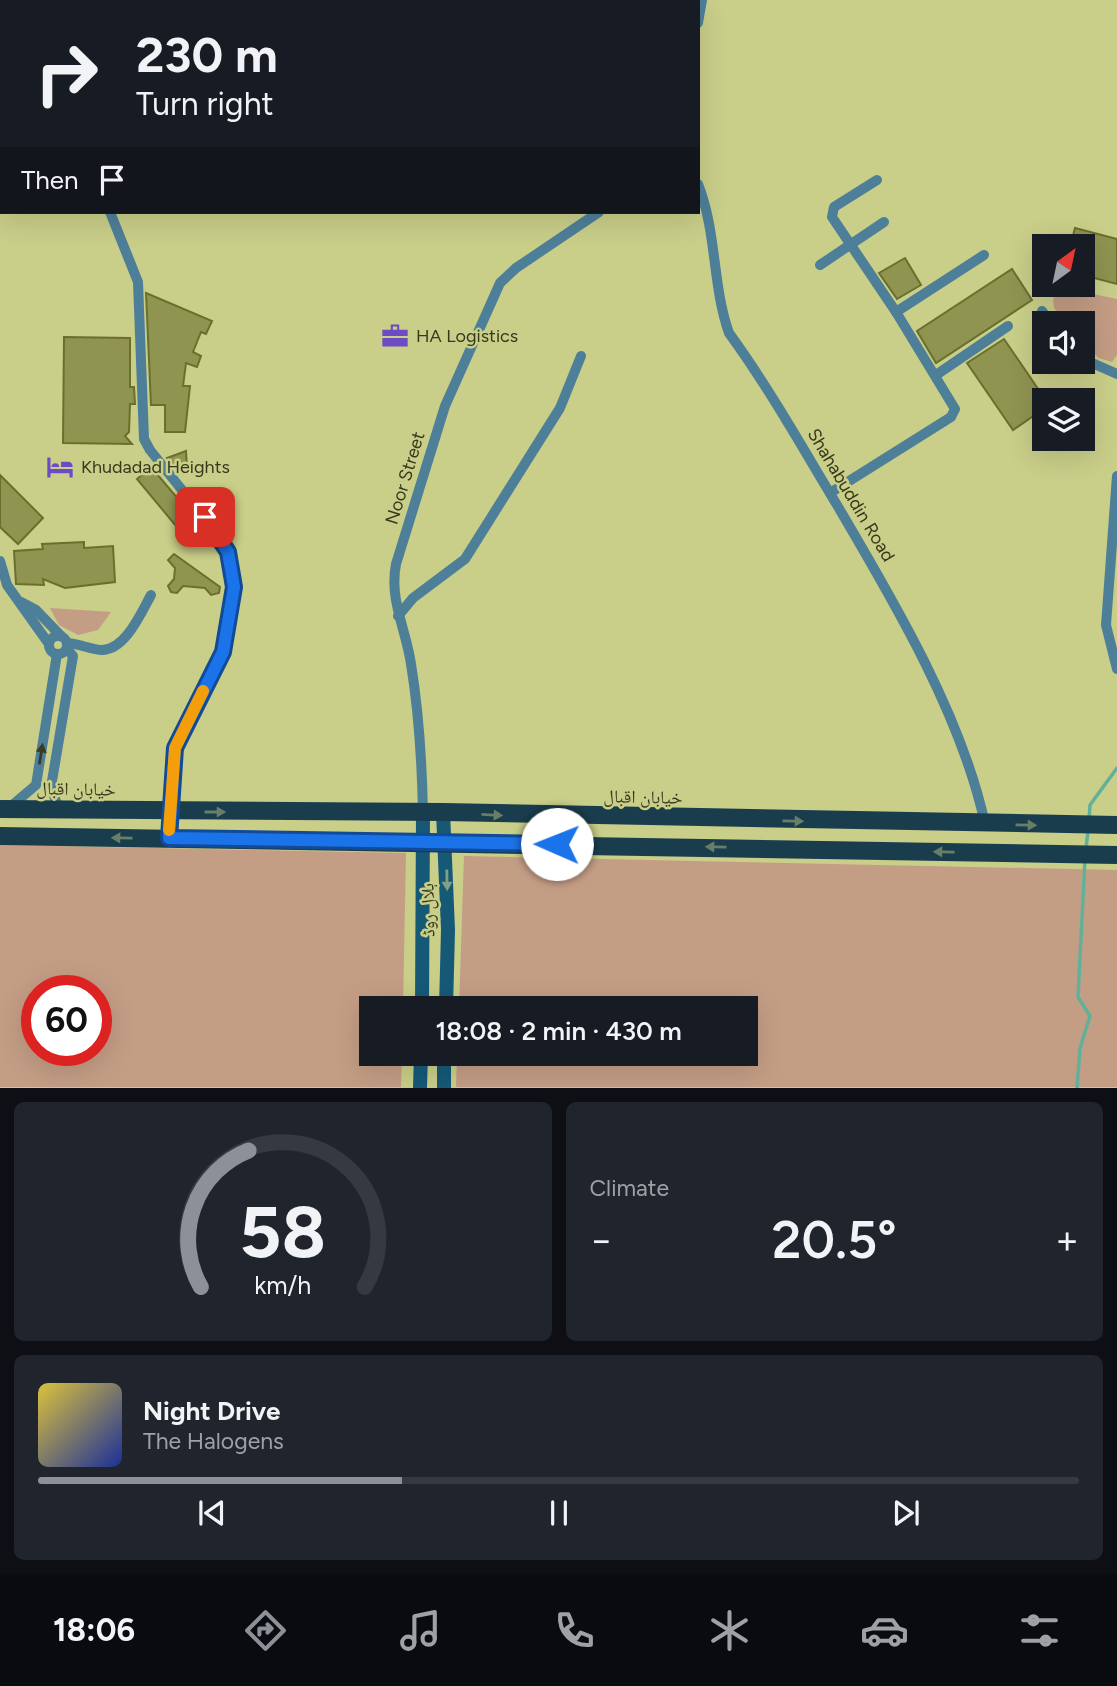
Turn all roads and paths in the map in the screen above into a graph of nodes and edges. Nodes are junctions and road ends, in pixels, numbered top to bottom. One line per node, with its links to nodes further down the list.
1 (877, 180): 6 (street)
2 (700, 191): 16 (street, Shahabuddin Road)
3 (111, 214): 25 (street)
4 (597, 214): 20 (street, Noor Street)
5 (884, 222): 6 (street)
6 (849, 246): 8 (street); 9 (street)
7 (984, 254): 9 (street)
8 (820, 265)
9 (896, 312): 13 (street)
10 (1007, 326): 13 (street)
11 (580, 356): 20 (street)
12 (1095, 364): 14 (street)
13 (936, 374): 16 (street)
14 (1117, 374)
15 (1117, 476): 22 (street)
16 (830, 493): 29 (street, Shahabuddin Road)
17 (0, 561): 19 (street)
18 (152, 595): 21 (street)
19 (21, 602): 21 (street); 21 (street)
20 (398, 616): 27 (street, Noor Street)
21 (63, 646): 23 (street, one-way to 21); 24 (street)
22 (1117, 669)
23 (4, 809): 24 (main road, خیابان اقبال)
24 (59, 810): 25 (main road, خیابان اقبال)
25 (169, 811): 27 (main road, خیابان اقبال, one-way to 27); 32 (main road)
26 (443, 812): 27 (main road, خیابان اقبال); 28 (main road, خیابان اقبال, one-way to 28); 34 (street, ہلال روڈ)
27 (424, 813): 33 (street, ہلال روڈ)
28 (576, 817): 29 (main road, خیابان اقبال, one-way to 29); 35 (main road)
29 (985, 824): 30 (main road, خیابان اقبال, one-way to 30); 36 (main road)
30 (1117, 825)
31 (0, 836): 32 (main road, one-way to 31)
32 (169, 838): 33 (main road)
33 (425, 842): 34 (main road); 38 (street, ہلال روڈ)
34 (446, 843): 35 (main road); 39 (street, ہلال روڈ, one-way to 39)
35 (577, 845): 36 (main road, one-way to 35)
36 (987, 852): 37 (main road)
37 (1108, 855)
38 (422, 996)
39 (446, 996)
40 (421, 1066): 42 (street)
41 (444, 1066): 43 (street)
42 (420, 1087)
43 (444, 1087)

